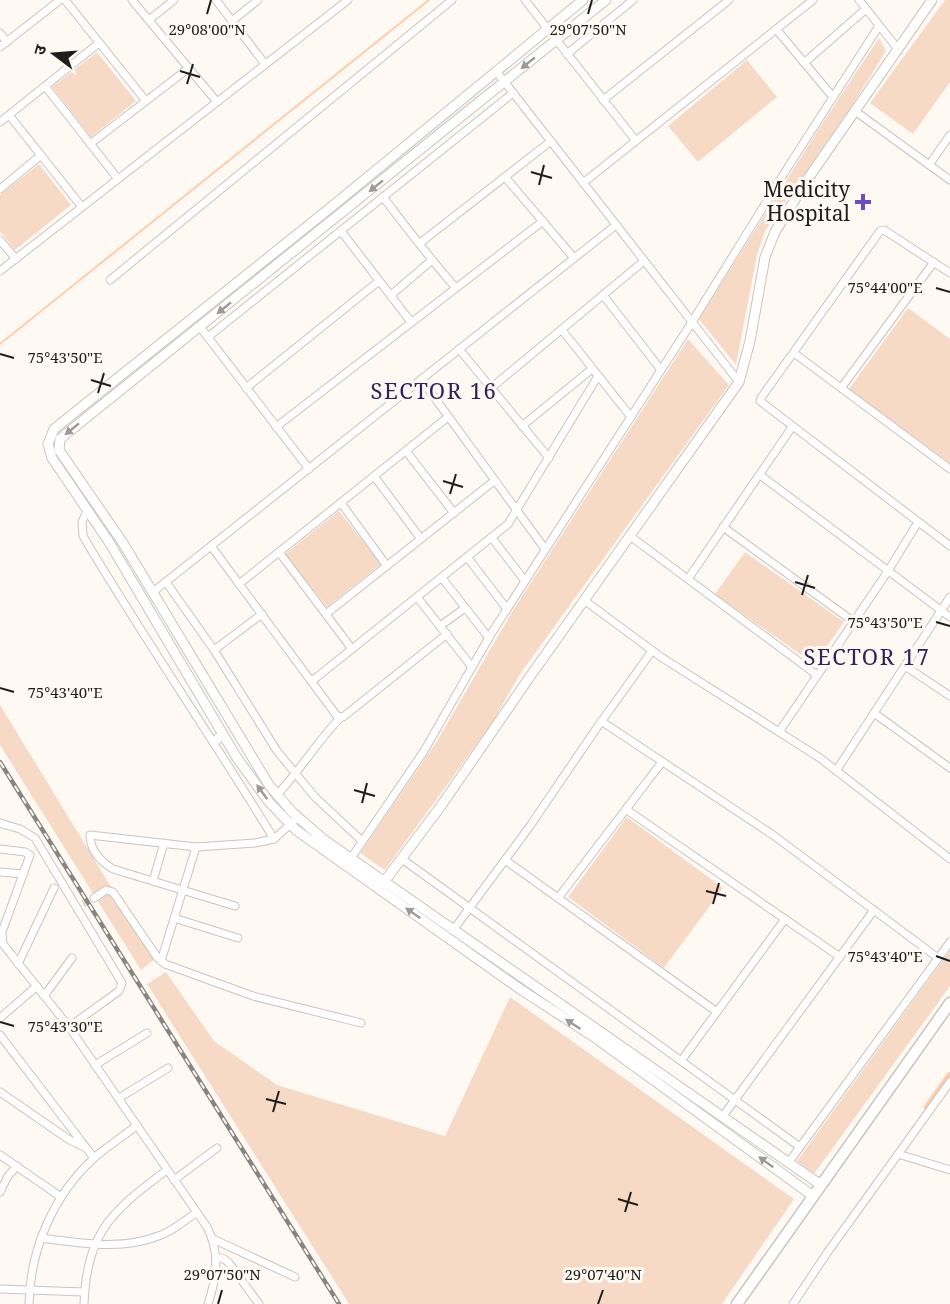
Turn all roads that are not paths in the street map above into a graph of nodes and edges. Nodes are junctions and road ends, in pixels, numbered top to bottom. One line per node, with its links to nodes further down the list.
1 (60, 0): 25 (street)
2 (65, 0): 26 (street)
3 (132, 0): 18 (street)
4 (174, 0): 18 (street)
5 (216, 0): 19 (street)
6 (258, 0): 19 (street)
7 (348, 0): 31 (street)
8 (452, 0): 69 (street)
9 (525, 0): 21 (street)
10 (583, 0): 21 (street)
11 (606, 0): 24 (street)
12 (633, 0): 29 (street)
13 (729, 0): 38 (street)
14 (813, 0): 22 (street)
15 (859, 0): 17 (street)
16 (932, 0): 28 (street)
17 (866, 9): 20 (street); 30 (street)
18 (149, 20): 32 (street)
19 (232, 21): 31 (street)
20 (879, 26): 28 (street); 37 (street)
21 (548, 29): 24 (street); 33 (street)
22 (777, 29): 30 (street); 46 (street)
23 (0, 33): 25 (street)
24 (556, 40): 29 (street); 34 (street, one-way to 34)
25 (7, 42): 27 (street)
26 (99, 43): 35 (street); 39 (street)
27 (0, 47)
28 (898, 49): 41 (street)
29 (567, 54): 38 (street)
30 (804, 63): 37 (street)
31 (265, 64): 40 (street)
32 (189, 68): 39 (street); 40 (street)
33 (496, 71): 34 (street); 94 (street)
34 (505, 82): 36 (street); 76 (street, one-way to 76)
35 (45, 86): 42 (street); 47 (street)
36 (513, 93): 45 (street); 55 (street)
37 (833, 97): 75 (street)
38 (603, 100): 46 (street)
39 (146, 101): 47 (street)
40 (217, 102): 51 (street)
41 (855, 111): 49 (street); 85 (street)
42 (9, 115): 43 (street); 48 (street)
43 (0, 122)
44 (950, 135): 49 (street)
45 (551, 141): 50 (street); 53 (street)
46 (636, 141): 53 (street)
47 (90, 144): 51 (street)
48 (41, 155): 54 (street); 56 (street)
49 (929, 165): 52 (street)
50 (505, 177): 57 (street); 61 (street)
51 (118, 179): 56 (street)
52 (950, 180)
53 (583, 183): 58 (street)
54 (0, 189)
55 (383, 197): 59 (street); 61 (street)
56 (82, 207): 63 (street)
57 (543, 221): 62 (street); 71 (street)
58 (616, 225): 62 (street); 65 (street)
59 (341, 231): 70 (street); 78 (street)
60 (0, 240): 63 (street)
61 (420, 243): 64 (street)
62 (574, 258): 79 (street)
63 (16, 259): 67 (street)
64 (432, 261): 71 (street); 72 (street)
65 (644, 261): 73 (street); 75 (street)
66 (934, 262): 68 (street); 80 (street); 88 (street)
67 (0, 271)
68 (950, 273)
69 (110, 280)
70 (380, 281): 72 (street); 86 (street)
71 (456, 288): 74 (street)
72 (391, 295): 74 (street)
73 (603, 295): 77 (street); 82 (street)
74 (411, 322): 92 (street)
75 (692, 322): 82 (street); 85 (street)
76 (200, 327): 78 (street); 95 (street, one-way to 95)
77 (562, 330): 81 (street); 87 (street)
78 (208, 337): 86 (street)
79 (459, 349): 84 (street); 87 (street)
80 (794, 353): 88 (street); 93 (street)
81 (592, 369): 83 (street); 91 (street)
82 (661, 370): 90 (street)
83 (598, 376): 90 (street); 97 (street)
84 (421, 379): 89 (street); 98 (street)
85 (739, 382): 109 (street)
86 (246, 388): 92 (street)
87 (491, 388): 91 (street)
88 (841, 388): 99 (street)
89 (448, 417): 96 (street); 102 (street)
90 (631, 417): 114 (street)
91 (522, 426): 97 (street)
92 (276, 427): 98 (street)
93 (792, 427): 100 (street); 107 (street)
94 (48, 444): 95 (street); 104 (street)
95 (59, 445): 124 (street)
96 (406, 451): 101 (street); 106 (street)
97 (549, 458): 105 (street)
98 (309, 469): 112 (street)
99 (950, 469)
100 (760, 475): 108 (street); 118 (street)
101 (374, 476): 103 (street); 111 (street)
102 (494, 481): 105 (street); 106 (street)
103 (341, 503): 115 (street); 117 (street)
104 (87, 511): 150 (street); 151 (street)
105 (516, 511): 110 (street); 114 (street)
106 (454, 513): 111 (street)
107 (918, 522): 113 (street); 118 (street)
108 (723, 527): 120 (street); 134 (street)
109 (630, 536): 120 (street); 127 (street)
110 (492, 538): 116 (street); 121 (street)
111 (421, 539): 117 (street)
112 (211, 546): 122 (street); 123 (street)
113 (950, 546)
114 (545, 549): 121 (street)
115 (279, 552): 123 (street); 132 (street)
116 (467, 557): 119 (street); 129 (street)
117 (387, 566): 132 (street)
118 (888, 571): 130 (street); 134 (street)
119 (442, 578): 125 (street); 128 (street)
120 (688, 579): 143 (street)
121 (525, 581): 129 (street)
122 (166, 582): 124 (street); 139 (street)
123 (239, 584): 131 (street)
124 (153, 592): 156 (street)
125 (417, 597): 135 (street); 138 (street)
126 (950, 597): 130 (street)
127 (584, 600): 140 (street); 166 (street)
128 (465, 608): 135 (street); 137 (street)
129 (507, 609): 137 (street)
130 (941, 611): 133 (street); 141 (street)
131 (262, 614): 139 (street); 144 (street)
132 (326, 614): 138 (street)
133 (950, 616)
134 (854, 622): 143 (street)
135 (440, 626): 136 (street)
136 (447, 634): 142 (street); 147 (street)
137 (489, 638): 142 (street)
138 (352, 649): 144 (street)
139 (214, 650): 155 (street)
140 (652, 651): 148 (street); 149 (street)
141 (905, 666): 145 (street); 146 (street)
142 (472, 667): 161 (street)
143 (817, 675): 149 (street)
144 (312, 681): 147 (street)
145 (950, 696)
146 (874, 713): 153 (street); 154 (street)
147 (340, 718): 155 (street)
148 (601, 721): 152 (street); 167 (street)
149 (779, 732): 154 (street)
150 (223, 734): 151 (street); 158 (street, one-way to 150)
151 (214, 742): 160 (street)
152 (662, 762): 157 (street); 179 (street)
153 (950, 768)
154 (836, 771): 165 (street)
155 (296, 774): 156 (street); 161 (street)
156 (277, 795): 158 (street)
157 (627, 810): 176 (street); 181 (street)
158 (294, 821): 160 (street); 168 (street)
159 (0, 823): 196 (street)
160 (274, 839): 163 (street)
161 (362, 841): 168 (street)
162 (164, 843): 163 (street); 171 (street); 171 (street)
163 (196, 847): 174 (street)
164 (0, 849): 170 (street)
165 (950, 858)
166 (402, 859): 172 (street); 178 (street)
167 (505, 860): 176 (street); 178 (street)
168 (348, 862): 172 (street)
169 (0, 872): 170 (street)
170 (24, 874): 189 (street)
171 (153, 881): 174 (street)
172 (382, 885): 182 (street); 221 (street, one-way to 172)
173 (54, 888): 189 (street)
174 (183, 890): 177 (street); 180 (street)
175 (94, 898): 188 (street)
176 (558, 898): 193 (street)
177 (235, 906)
178 (469, 908): 182 (street); 199 (street)
179 (874, 910): 185 (street); 187 (street)
180 (174, 918): 183 (street); 188 (street)
181 (785, 919): 185 (street); 193 (street)
182 (454, 929): 206 (street)
183 (238, 938)
184 (950, 942): 187 (street)
185 (840, 957): 205 (street)
186 (72, 958): 191 (street)
187 (938, 958): 208 (street)
188 (161, 961): 195 (street)
189 (18, 964): 190 (street)
190 (37, 986): 191 (street); 194 (street)
191 (44, 996): 196 (street)
192 (950, 1003): 219 (main road)
193 (717, 1011): 199 (street)
194 (0, 1018)
195 (361, 1023)
196 (69, 1027): 200 (street)
197 (147, 1033): 200 (street)
198 (0, 1035): 209 (street)
199 (681, 1061): 205 (street)
200 (95, 1065): 204 (street)
201 (168, 1068): 204 (street)
202 (950, 1082): 211 (street)
203 (0, 1092): 209 (street)
204 (120, 1098): 207 (street)
205 (735, 1100): 206 (street); 208 (street)
206 (723, 1116): 214 (street)
207 (137, 1125): 213 (street); 216 (street)
208 (800, 1147): 214 (street)
209 (86, 1148): 213 (street)
210 (217, 1148): 218 (street)
211 (898, 1154): 217 (street); 237 (street)
212 (0, 1155): 215 (street)
213 (94, 1158): 222 (street)
214 (789, 1162): 219 (street)
215 (16, 1166): 220 (street); 222 (street)
216 (167, 1170): 218 (street); 226 (street)
217 (950, 1170)
218 (174, 1180): 223 (street)
219 (821, 1185): 221 (main road)
220 (0, 1192)
221 (813, 1196): 236 (main road)
222 (61, 1197): 224 (street)
223 (196, 1213): 225 (street); 226 (street)
224 (41, 1238): 226 (street); 230 (street)
225 (213, 1239): 227 (street); 228 (street)
226 (95, 1245): 231 (street)
227 (216, 1257): 234 (street); 235 (street)
228 (295, 1277)
229 (0, 1290): 230 (street)
230 (30, 1290): 231 (street); 232 (street)
231 (84, 1292): 233 (street)
232 (29, 1304)
233 (84, 1304)
234 (208, 1304)
235 (259, 1304)
236 (738, 1304)
237 (794, 1304)

